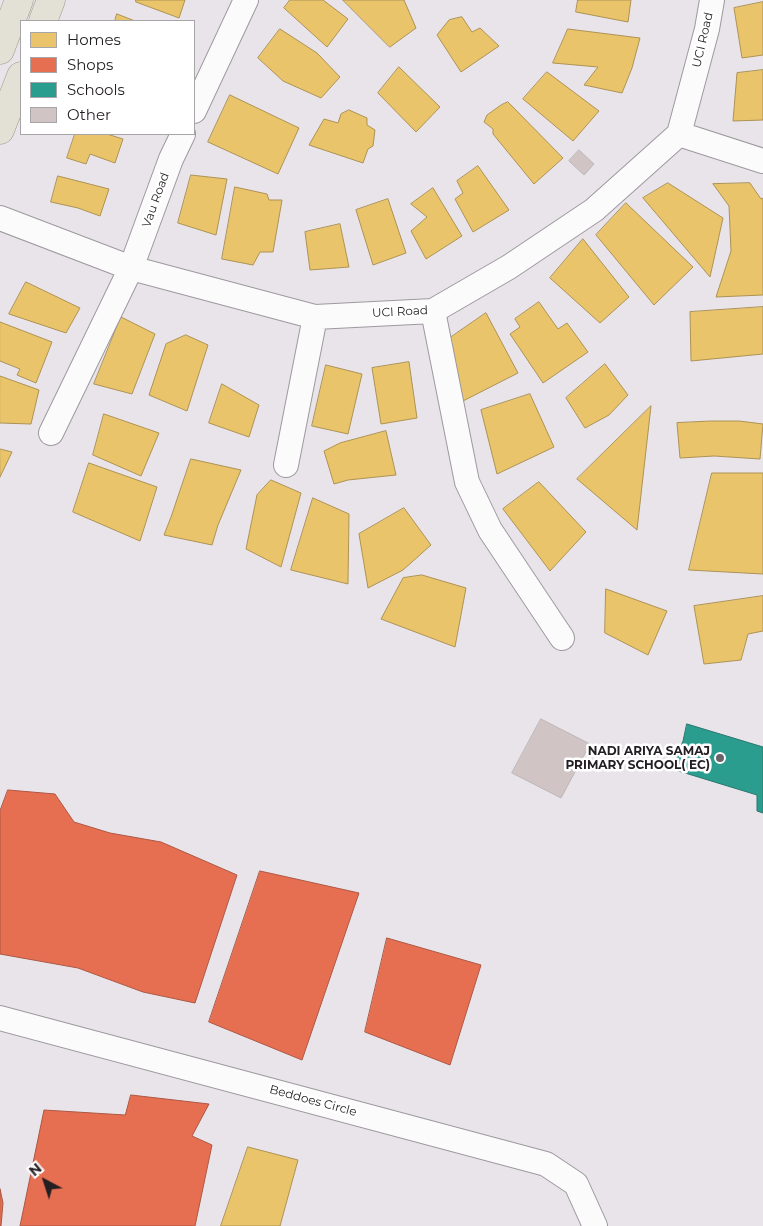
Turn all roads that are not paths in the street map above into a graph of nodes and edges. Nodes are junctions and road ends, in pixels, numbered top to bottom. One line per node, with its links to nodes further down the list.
1 (19, 0): 6 (main road)
2 (51, 0): 5 (main road)
3 (246, 0): 8 (street)
4 (712, 0): 10 (street, UCI Road)
5 (43, 20)
6 (0, 50)
7 (20, 79): 9 (main road)
8 (195, 109)
9 (0, 130)
10 (679, 134): 12 (street); 15 (street, UCI Road)
11 (183, 135): 14 (street, Vau Road)
12 (763, 161)
13 (0, 218): 14 (street, UCI Road)
14 (131, 268): 16 (street, UCI Road); 17 (street, Vau Road)
15 (433, 311): 16 (street, UCI Road); 19 (street)
16 (315, 317): 18 (street)
17 (51, 433)
18 (286, 465)
19 (562, 638)
20 (0, 1018): 21 (street, Beddoes Circle)
21 (595, 1226)

